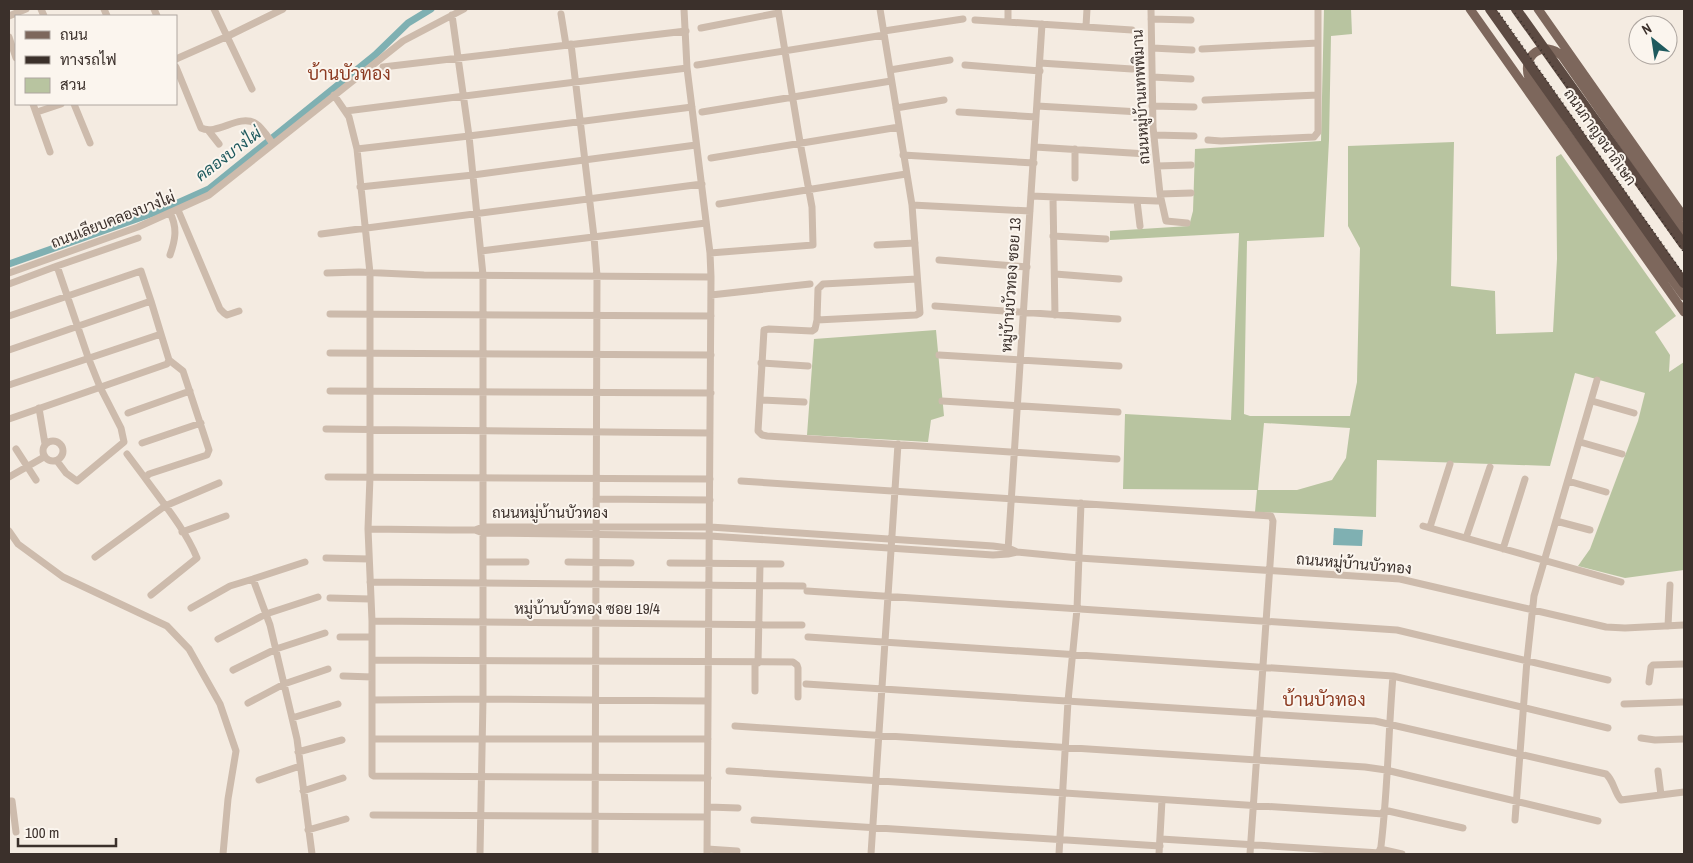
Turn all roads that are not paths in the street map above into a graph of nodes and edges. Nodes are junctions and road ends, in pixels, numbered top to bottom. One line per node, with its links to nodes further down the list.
1 (26, 9): 19 (street)
2 (214, 9): 31 (street)
3 (283, 9): 16 (street)
4 (464, 9): 18 (street, ถนนเลียบคลองบางไผ่)
5 (684, 9): 29 (street)
6 (880, 9): 30 (street)
7 (1008, 9): 24 (street)
8 (1087, 9): 26 (street)
9 (1151, 9): 21 (street, ถนนหมู่บ้านเทพพิมาน)
10 (1318, 9): 33 (street)
11 (1470, 9): 156 (main road)
12 (1490, 9): 147 (highway, ถนนกาญจนาภิเษก)
13 (1516, 9): 131 (highway, ถนนกาญจนาภิเษก)
14 (1538, 9): 118 (main road)
15 (778, 11): 27 (street); 38 (street)
16 (268, 12): 31 (street)
17 (561, 14): 34 (street)
18 (452, 15): 41 (street); 56 (street, ถนนเลียบคลองบางไผ่)
19 (9, 16)
20 (963, 19): 30 (street)
21 (1151, 19): 23 (street); 35 (street, ถนนหมู่บ้านเทพพิมาน)
22 (975, 20): 24 (street)
23 (1191, 20)
24 (1008, 22): 25 (street)
25 (1042, 24): 26 (street); 46 (street, หมู่บ้านบัวทอง ซอย 13)
26 (1086, 26): 28 (street)
27 (701, 28)
28 (1132, 30)
29 (686, 31): 34 (street); 47 (street)
30 (884, 33): 38 (street); 49 (street)
31 (228, 36): 40 (street); 55 (street)
32 (9, 37): 39 (street)
33 (1318, 43): 36 (street); 57 (street)
34 (569, 45): 41 (street); 54 (street)
35 (1152, 48): 37 (street); 51 (street, ถนนหมู่บ้านเทพพิมาน)
36 (1202, 49)
37 (1192, 50)
38 (786, 51): 43 (street); 59 (street)
39 (15, 55)
40 (178, 57)
41 (458, 59): 45 (street); 58 (street)
42 (950, 60): 49 (street)
43 (698, 65)
44 (964, 66): 46 (street)
45 (383, 67)
46 (1040, 67): 48 (street); 65 (street, หมู่บ้านบัวทอง ซอย 13)
47 (687, 68): 54 (street); 67 (street)
48 (1132, 69)
49 (890, 70): 53 (street)
50 (178, 72): 78 (street)
51 (1152, 77): 52 (street); 66 (street, ถนนหมู่บ้านเทพพิมาน)
52 (1191, 79)
53 (892, 81): 59 (street); 69 (street)
54 (576, 83): 58 (street); 76 (street)
55 (252, 89)
56 (334, 95): 70 (street); 83 (street, ถนนเลียบคลองบางไผ่)
57 (1318, 95): 61 (street); 82 (street)
58 (464, 96): 70 (street); 80 (street)
59 (792, 97): 72 (street); 84 (street)
60 (944, 100): 69 (street)
61 (1205, 100)
62 (33, 105): 71 (street)
63 (57, 105): 71 (street)
64 (74, 105): 85 (street)
65 (1037, 106): 74 (street); 75 (street, หมู่บ้านบัวทอง ซอย 13)
66 (1152, 106): 68 (street); 79 (street, ถนนหมู่บ้านเทพพิมาน)
67 (692, 107): 76 (street); 87 (street)
68 (1194, 107)
69 (896, 108): 77 (street)
70 (346, 111): 89 (street)
71 (36, 112): 91 (street)
72 (702, 112)
73 (959, 112): 75 (street)
74 (1140, 112)
75 (1036, 117): 88 (street, หมู่บ้านบัวทอง ซอย 13)
76 (580, 122): 80 (street); 95 (street)
77 (899, 127): 84 (street); 93 (street)
78 (208, 130): 83 (street); 86 (street)
79 (1154, 135): 81 (street); 97 (street, ถนนหมู่บ้านเทพพิมาน)
80 (469, 136): 89 (street); 99 (street)
81 (1194, 136)
82 (1208, 140)
83 (272, 142): 114 (street, ถนนเลียบคลองบางไผ่)
84 (800, 142): 94 (street); 104 (street)
85 (90, 143)
86 (219, 144)
87 (696, 145): 95 (street); 102 (street)
88 (1035, 147): 90 (street); 96 (street, หมู่บ้านบัวทอง ซอย 13)
89 (356, 149): 103 (street)
90 (1075, 149): 92 (street); 101 (street)
91 (50, 152)
92 (1147, 154)
93 (903, 155): 96 (street); 100 (street)
94 (711, 158)
95 (585, 160): 99 (street); 108 (street)
96 (1034, 163): 107 (street, หมู่บ้านบัวทอง ซอย 13)
97 (1157, 166): 98 (street); 106 (street, ถนนหมู่บ้านเทพพิมาน)
98 (1191, 166)
99 (473, 174): 103 (street); 117 (street)
100 (906, 174): 104 (street); 113 (street)
101 (1074, 178)
102 (702, 184): 108 (street); 119 (street)
103 (360, 187): 122 (street)
104 (809, 190): 112 (street); 133 (street)
105 (1191, 193): 106 (street)
106 (1160, 194): 120 (street, ถนนหมู่บ้านเทพพิมาน)
107 (1031, 196): 109 (street); 115 (street, หมู่บ้านบัวทอง ซอย 13)
108 (589, 198): 117 (street); 126 (street)
109 (1052, 198): 110 (street); 125 (street)
110 (1137, 201): 111 (street); 121 (street)
111 (1157, 202)
112 (719, 204)
113 (912, 205): 115 (street); 129 (street)
114 (178, 210): 116 (street, ถนนเลียบคลองบางไผ่); 155 (street)
115 (1030, 211): 137 (street, หมู่บ้านบัวทอง ซอย 13)
116 (170, 213): 134 (street); 138 (street, ถนนเลียบคลองบางไผ่)
117 (477, 213): 122 (street); 132 (street)
118 (1684, 217)
119 (706, 223): 126 (street); 133 (street)
120 (1187, 223)
121 (1140, 226)
122 (365, 227): 124 (street); 140 (street)
123 (1684, 231): 152 (main road)
124 (321, 234)
125 (1053, 236): 128 (street); 141 (street)
126 (594, 237): 132 (street); 143 (street)
127 (138, 238): 136 (street)
128 (1106, 239)
129 (915, 244): 130 (street); 146 (street)
130 (877, 245)
131 (1684, 245)
132 (481, 252): 142 (street)
133 (710, 254): 144 (street)
134 (170, 255)
135 (939, 260): 137 (street)
136 (57, 266): 148 (street); 151 (street)
137 (1027, 266): 158 (street, หมู่บ้านบัวทอง ซอย 13)
138 (9, 273)
139 (327, 273): 140 (street)
140 (370, 274): 142 (street); 157 (street)
141 (1055, 274): 145 (street); 160 (street)
142 (483, 275): 143 (street); 161 (street)
143 (597, 276): 144 (street); 162 (street)
144 (711, 278): 150 (street)
145 (1119, 278)
146 (918, 279): 166 (street); 166 (street)
147 (1684, 283)
148 (9, 284)
149 (810, 284): 150 (street)
150 (711, 295): 164 (street)
151 (68, 296): 153 (street); 163 (street); 167 (street)
152 (1684, 296)
153 (151, 301): 167 (street); 168 (street)
154 (935, 306): 158 (street)
155 (239, 311)
156 (1684, 312)
157 (370, 313): 159 (street); 161 (street); 170 (street)
158 (1024, 313): 160 (street); 178 (street, หมู่บ้านบัวทอง ซอย 13)
159 (330, 314)
160 (1055, 314): 165 (street)
161 (484, 315): 162 (street); 172 (street)
162 (597, 315): 164 (street); 173 (street)
163 (9, 316)
164 (711, 316): 175 (street)
165 (1118, 319)
166 (817, 320): 179 (street)
167 (78, 326): 169 (street); 176 (street)
168 (161, 334): 176 (street); 177 (street)
169 (9, 350)
170 (370, 352): 171 (street); 172 (street); 187 (street)
171 (330, 353)
172 (484, 354): 173 (street); 188 (street)
173 (597, 354): 175 (street); 189 (street)
174 (939, 354): 178 (street)
175 (711, 355): 190 (street)
176 (88, 357): 183 (street); 184 (street)
177 (169, 360): 184 (street); 185 (street)
178 (1020, 360): 181 (street); 195 (street, หมู่บ้านบัวทอง ซอย 13)
179 (761, 363): 180 (street); 191 (street)
180 (808, 366)
181 (1119, 366)
182 (1597, 380): 193 (street)
183 (9, 385)
184 (100, 387): 196 (street); 217 (street)
185 (190, 391): 198 (street); 201 (street)
186 (330, 391): 187 (street)
187 (369, 391): 188 (street); 203 (street)
188 (484, 392): 189 (street); 204 (street)
189 (596, 393): 190 (street); 205 (street)
190 (711, 393): 206 (street)
191 (760, 400): 194 (street); 210 (street)
192 (942, 401): 195 (street)
193 (1592, 401): 199 (street); 207 (street)
194 (804, 402)
195 (1017, 405): 197 (street); 212 (street, หมู่บ้านบัวทอง ซอย 13)
196 (38, 408): 200 (street); 209 (street)
197 (1118, 412)
198 (128, 413)
199 (1634, 413)
200 (9, 419)
201 (201, 423): 208 (street); 225 (street)
202 (326, 429): 203 (street)
203 (370, 430): 204 (street); 223 (street)
204 (483, 431): 205 (street); 224 (street)
205 (596, 432): 206 (street); 226 (street)
206 (710, 433): 227 (street)
207 (1580, 442): 214 (street); 231 (street)
208 (142, 443)
209 (45, 444): 215 (street); 217 (street)
210 (898, 444): 212 (street); 233 (street)
211 (16, 449): 219 (street)
212 (1014, 452): 216 (street); 235 (street, หมู่บ้านบัวทอง ซอย 13)
213 (127, 454): 225 (street)
214 (1622, 454)
215 (44, 457): 217 (street); 219 (street)
216 (1117, 459)
217 (57, 461)
218 (1450, 464): 250 (street)
219 (26, 467): 221 (street); 229 (street)
220 (1490, 467): 250 (street)
221 (9, 477)
222 (328, 477): 223 (street)
223 (370, 477): 224 (street); 243 (street)
224 (483, 477): 226 (street); 244 (street)
225 (145, 478): 239 (street)
226 (597, 478): 227 (street); 236 (street)
227 (710, 479): 237 (street)
228 (1525, 479): 253 (street)
229 (36, 480)
230 (741, 481): 233 (street)
231 (1568, 481): 234 (street); 241 (street)
232 (219, 484): 239 (street)
233 (895, 490): 235 (street); 251 (street)
234 (1606, 492)
235 (1012, 498): 238 (street); 254 (street, หมู่บ้านบัวทอง ซอย 13)
236 (596, 499): 237 (street); 247 (street)
237 (710, 500): 242 (street)
238 (1081, 503): 257 (street); 270 (street)
239 (165, 506): 248 (street); 255 (street)
240 (226, 516): 248 (street)
241 (1556, 521): 245 (street); 259 (street)
242 (710, 527): 247 (street, ถนนหมู่บ้านบัวทอง); 249 (street); 251 (street, ถนนหมู่บ้านบัวทอง)
243 (368, 529): 244 (street, ถนนหมู่บ้านบัวทอง); 258 (street)
244 (483, 530): 247 (street, ถนนหมู่บ้านบัวทอง); 261 (street)
245 (1590, 530)
246 (9, 531): 391 (street)
247 (596, 531): 249 (street, ถนนหมู่บ้านบัวทอง); 264 (street)
248 (182, 532): 279 (street)
249 (710, 536): 252 (street, ถนนหมู่บ้านบัวทอง); 267 (street)
250 (1466, 538): 253 (street)
251 (892, 539): 252 (street); 254 (street, ถนนหมู่บ้านบัวทอง)
252 (891, 548): 254 (street, ถนนหมู่บ้านบัวทอง); 280 (street)
253 (1503, 548): 259 (street)
254 (1008, 551): 257 (street, ถนนหมู่บ้านบัวทอง)
255 (95, 557)
256 (326, 558): 258 (street)
257 (1079, 558): 270 (street, ถนนหมู่บ้านบัวทอง); 285 (street)
258 (369, 560): 272 (street)
259 (1545, 561): 273 (street); 286 (street)
260 (305, 562): 271 (street)
261 (483, 562): 262 (street); 274 (street)
262 (526, 562)
263 (568, 562): 264 (street)
264 (595, 563): 265 (street); 275 (street)
265 (631, 563)
266 (670, 563): 267 (street)
267 (709, 563): 268 (street); 276 (street)
268 (760, 564): 269 (street); 278 (street)
269 (782, 564)
270 (1269, 570): 286 (street, ถนนหมู่บ้านบัวทอง); 289 (street)
271 (253, 579): 284 (street); 287 (street)
272 (370, 582): 274 (street); 283 (street)
273 (1621, 582)
274 (483, 583): 275 (street); 290 (street)
275 (595, 584): 276 (street); 291 (street)
276 (709, 585): 278 (street); 292 (street)
277 (1670, 585): 296 (street)
278 (760, 586): 280 (street); 293 (street)
279 (151, 595)
280 (889, 596): 285 (street); 302 (street)
281 (318, 597): 287 (street)
282 (330, 598): 283 (street)
283 (370, 598): 288 (street)
284 (191, 608)
285 (1077, 608): 289 (street); 304 (street)
286 (1533, 610): 296 (street, ถนนหมู่บ้านบัวทอง); 307 (street)
287 (266, 614): 301 (street); 303 (street)
288 (372, 621): 290 (street, หมู่บ้านบัวทอง ซอย 19/4); 299 (street)
289 (1266, 621): 307 (street); 312 (street)
290 (482, 622): 291 (street, หมู่บ้านบัวทอง ซอย 19/4); 306 (street)
291 (594, 622): 292 (street, หมู่บ้านบัวทอง ซอย 19/4); 308 (street)
292 (709, 624): 293 (street, หมู่บ้านบัวทอง ซอย 19/4); 309 (street)
293 (760, 624): 294 (street, หมู่บ้านบัวทอง ซอย 19/4); 310 (street)
294 (802, 625)
295 (1684, 625): 296 (street, ถนนหมู่บ้านบัวทอง)
296 (1668, 626)
297 (325, 633): 303 (street)
298 (340, 637): 299 (street)
299 (372, 637): 305 (street)
300 (808, 637): 302 (street)
301 (218, 639)
302 (886, 642): 304 (street); 322 (street)
303 (276, 649): 314 (street); 320 (street)
304 (1072, 655): 312 (street); 329 (street)
305 (372, 660): 306 (street); 317 (street)
306 (482, 660): 308 (street); 325 (street)
307 (1527, 660): 318 (street); 334 (street)
308 (595, 662): 309 (street); 327 (street)
309 (708, 662): 310 (street); 328 (street)
310 (757, 663): 323 (street); 324 (street)
311 (1684, 664): 319 (street)
312 (1262, 667): 316 (street); 335 (street)
313 (328, 669): 320 (street)
314 (233, 670)
315 (342, 676): 317 (street)
316 (1393, 676): 334 (street); 337 (street)
317 (372, 677): 326 (street)
318 (1608, 680)
319 (1649, 682)
320 (284, 684): 331 (street); 336 (street)
321 (806, 684): 322 (street)
322 (882, 688): 329 (street); 340 (street)
323 (755, 691)
324 (798, 697)
325 (483, 699): 326 (street); 327 (street); 341 (street)
326 (372, 700): 343 (street)
327 (595, 700): 328 (street); 344 (street)
328 (708, 701): 345 (street)
329 (1068, 701): 335 (street); 348 (street)
330 (1684, 702): 333 (street)
331 (248, 703)
332 (338, 704): 336 (street)
333 (1624, 704)
334 (1523, 708): 339 (street); 350 (street)
335 (1259, 713): 337 (street); 351 (street)
336 (292, 718): 349 (street)
337 (1389, 723): 350 (street); 353 (street)
338 (735, 726): 340 (street)
339 (1608, 728)
340 (880, 735): 348 (street); 361 (street)
341 (481, 738): 343 (street); 344 (street); 356 (street)
342 (1641, 738): 346 (street)
343 (372, 739): 356 (street)
344 (594, 739): 345 (street); 358 (street)
345 (708, 739): 359 (street)
346 (1684, 739)
347 (342, 740): 349 (street)
348 (1066, 748): 351 (street); 364 (street)
349 (298, 752): 352 (street)
350 (1521, 756): 365 (street); 368 (street)
351 (1257, 760): 353 (street); 369 (street)
352 (300, 766): 360 (street); 362 (street)
353 (1386, 770): 368 (street); 372 (street)
354 (729, 771): 361 (street)
355 (1658, 771): 365 (street)
356 (481, 777): 358 (street); 374 (street)
357 (343, 778): 362 (street)
358 (595, 778): 359 (street); 375 (street)
359 (708, 778): 370 (street)
360 (259, 780)
361 (876, 781): 364 (street); 381 (street)
362 (303, 791): 383 (street)
363 (1684, 792): 365 (street)
364 (1063, 794): 366 (street); 385 (street)
365 (1661, 795)
366 (1162, 800): 369 (street); 387 (street)
367 (9, 801): 384 (street)
368 (1516, 802): 379 (street); 380 (street)
369 (1253, 806): 372 (street); 386 (street)
370 (708, 807): 371 (street); 376 (street)
371 (738, 808)
372 (1384, 812): 382 (street); 390 (street)
373 (373, 816): 374 (street)
374 (481, 816): 375 (street); 393 (street)
375 (596, 817): 376 (street); 394 (street)
376 (708, 818): 389 (street)
377 (346, 820): 383 (street)
378 (754, 820): 381 (street)
379 (1515, 820)
380 (1598, 821)
381 (873, 827): 385 (street); 395 (street)
382 (1463, 828)
383 (308, 830): 392 (street)
384 (16, 832)
385 (1060, 840): 387 (street); 396 (street)
386 (1251, 845): 387 (street); 390 (street); 397 (street)
387 (1160, 847)
388 (737, 851): 389 (street)
389 (707, 852)
390 (1380, 852): 398 (street)
391 (223, 854)
392 (312, 854)
393 (480, 854)
394 (595, 854)
395 (872, 854)
396 (1059, 854)
397 (1250, 854)
398 (1402, 854)

